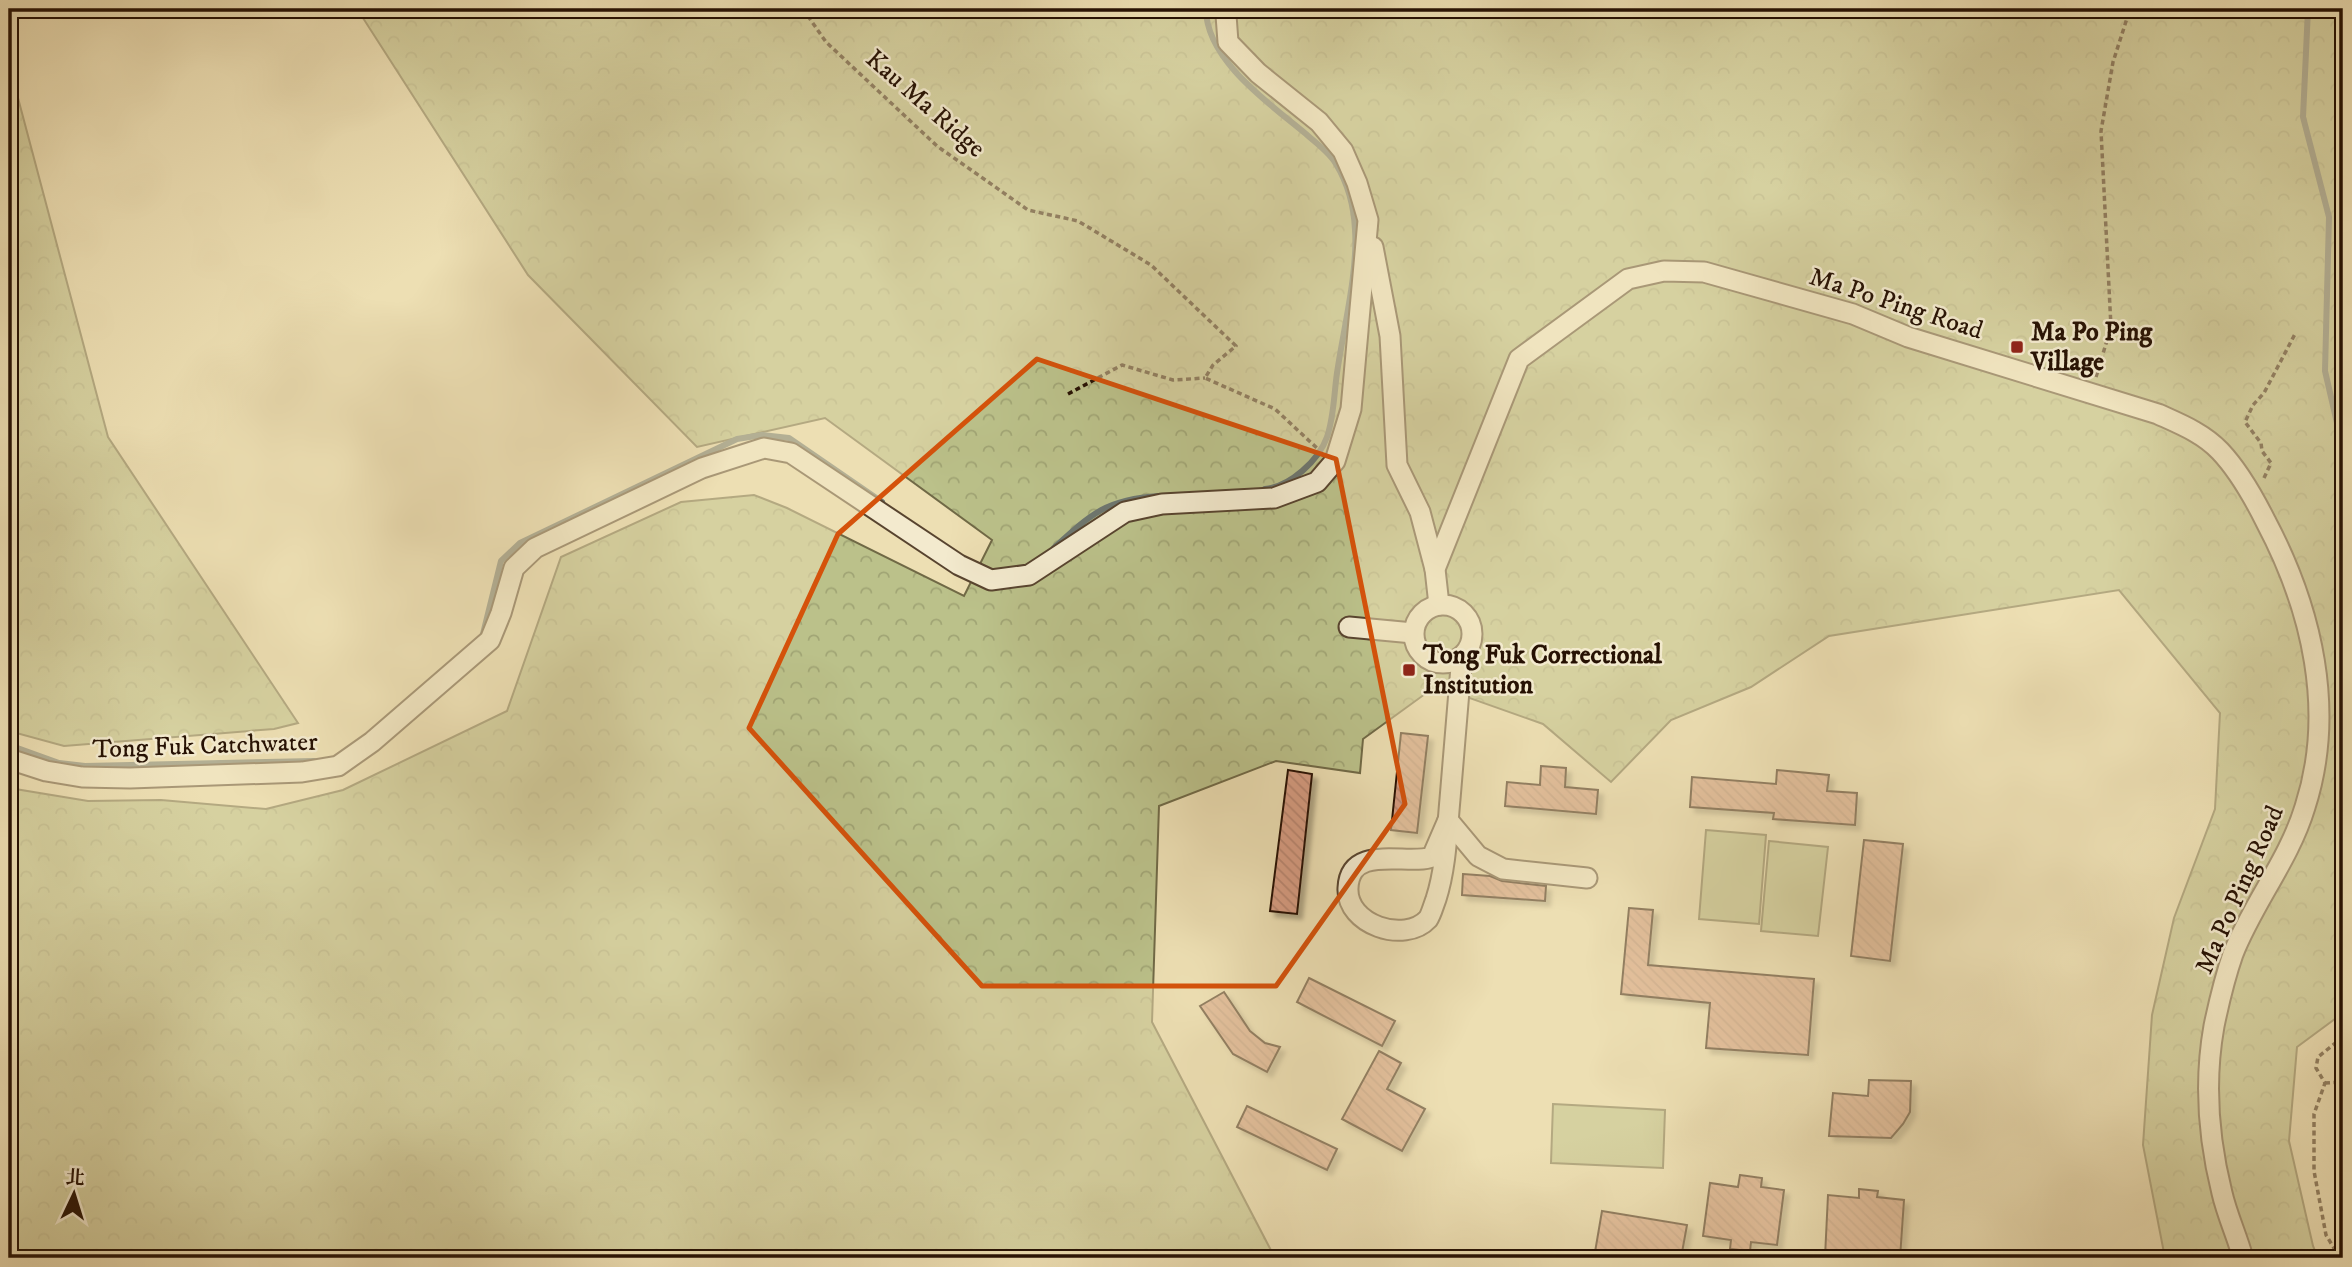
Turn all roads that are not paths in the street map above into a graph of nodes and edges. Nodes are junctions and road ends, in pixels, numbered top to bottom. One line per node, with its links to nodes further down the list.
1 (1229, 9): 2 (street, Tong Fuk Catchwater)
2 (1368, 220): 3 (street); 8 (street, Tong Fuk Catchwater)
3 (1435, 569): 4 (street, Ma Po Ping Road); 11 (street, Ma Po Ping Road)
4 (1439, 605): 6 (street); 7 (street)
5 (1349, 627): 6 (street)
6 (1413, 633): 7 (street)
7 (1457, 660): 9 (street)
8 (9, 758)
9 (1448, 820): 9 (street); 10 (street)
10 (1587, 878)
11 (2243, 1258)

